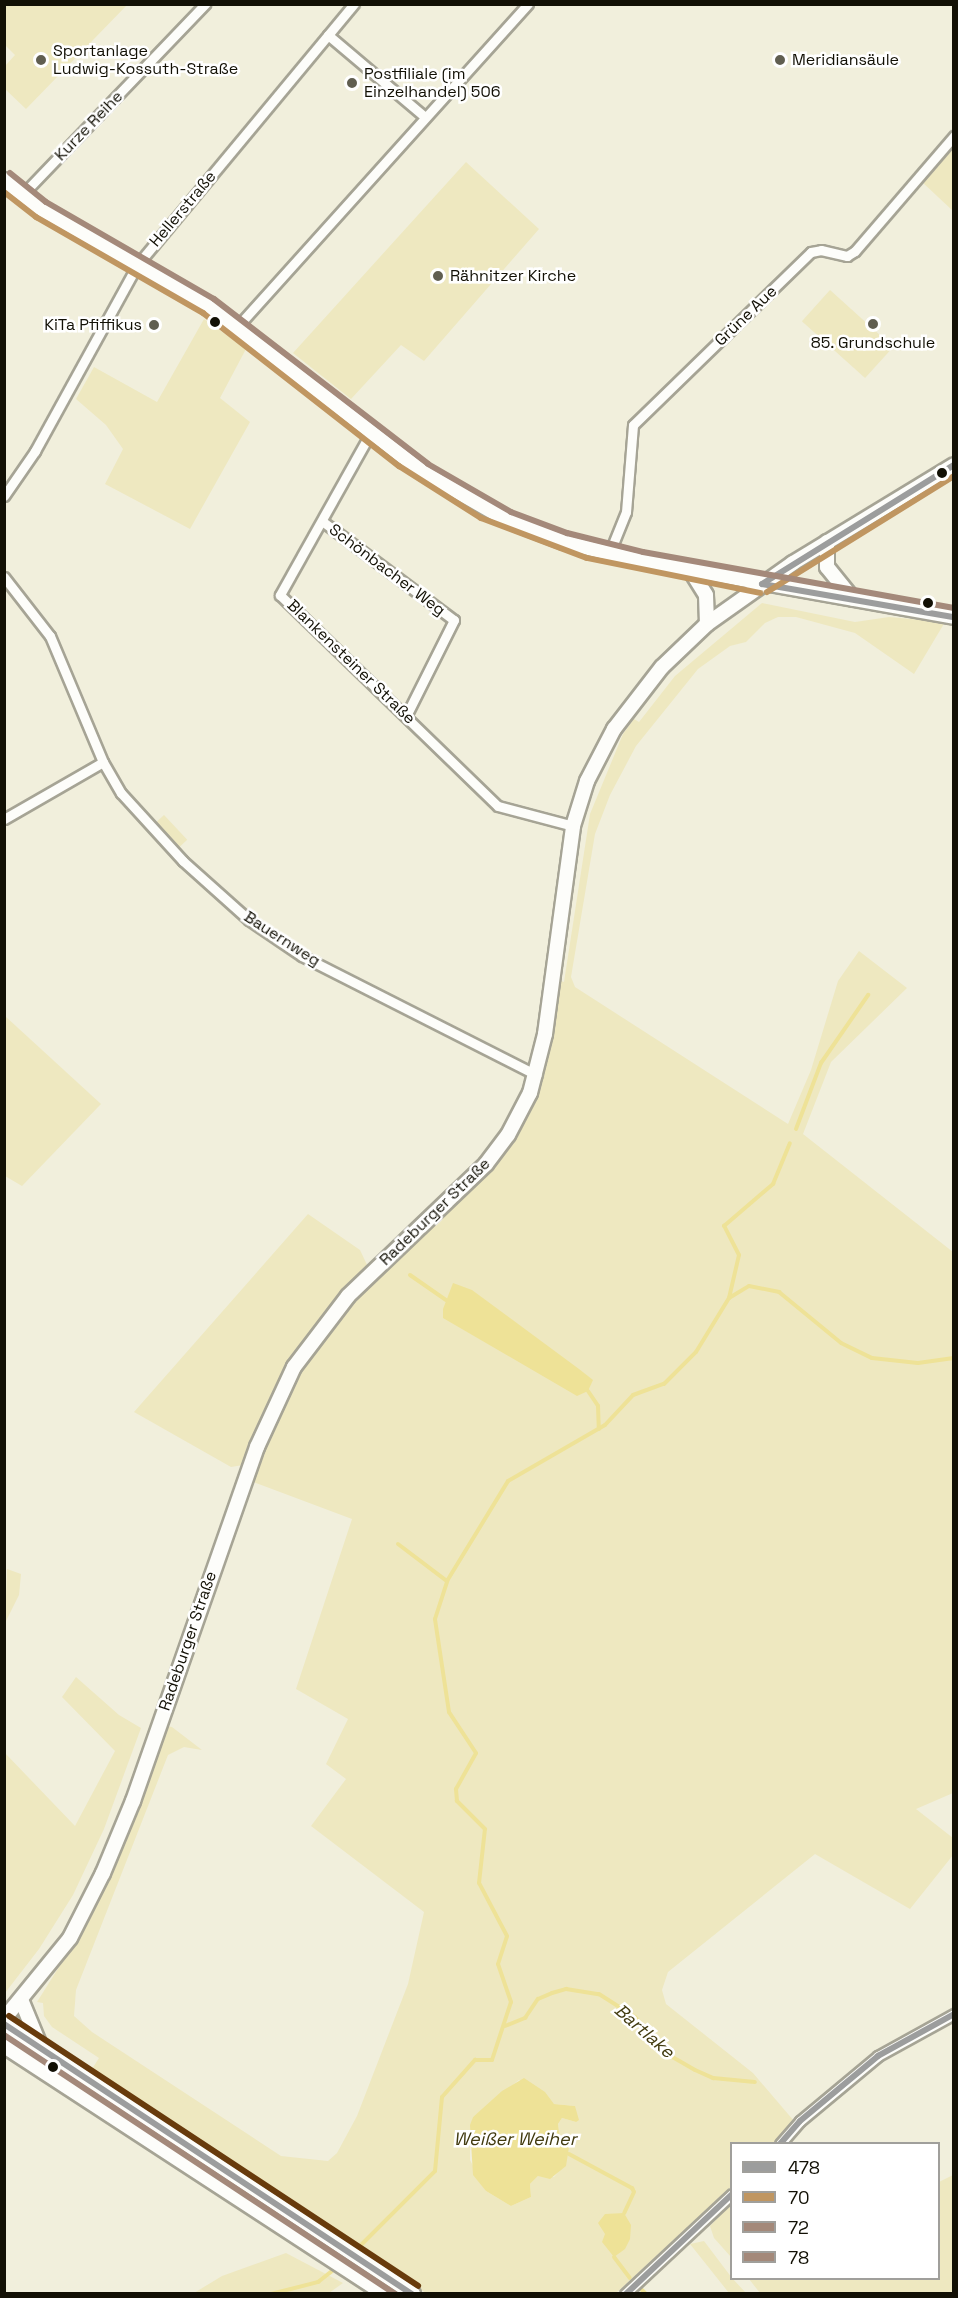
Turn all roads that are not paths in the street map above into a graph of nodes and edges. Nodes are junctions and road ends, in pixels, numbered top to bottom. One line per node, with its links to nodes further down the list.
1 (205, 4): 8 (street, Kurze Reihe)
2 (354, 4): 4 (street, Hellerstraße)
3 (528, 4): 5 (street)
4 (328, 35): 5 (street); 9 (street, Hellerstraße)
5 (424, 116): 10 (street)
6 (954, 136): 16 (street, Grüne Aue)
7 (4, 180): 8 (main road)
8 (22, 195): 9 (main road)
9 (138, 264): 10 (main road); 13 (street, Hellerstraße)
10 (237, 327): 11 (main road)
11 (370, 432): 14 (street, Blankensteiner Straße); 16 (main road)
12 (954, 465): 15 (main road, Radeburger Straße)
13 (4, 496)
14 (322, 521): 23 (street, Blankensteiner Straße); 23 (street, Schönbacher Weg)
15 (827, 542): 19 (main road, Radeburger Straße); 20 (main road)
16 (609, 554): 17 (main road)
17 (691, 571): 19 (main road); 22 (main road)
18 (4, 577): 24 (street, Bauernweg)
19 (762, 584): 20 (main road); 22 (main road, Radeburger Straße)
20 (854, 601): 21 (main road)
21 (954, 617)
22 (707, 624): 26 (main road, Radeburger Straße)
23 (406, 714): 26 (street, Blankensteiner Straße)
24 (103, 762): 25 (street); 27 (street, Bauernweg)
25 (4, 819)
26 (573, 826): 27 (main road, Radeburger Straße)
27 (537, 1075): 28 (main road, Radeburger Straße)
28 (22, 2002): 30 (main road, Radeburger Straße); 33 (main road)
29 (954, 2014): 34 (street)
30 (4, 2019)
31 (4, 2024): 33 (main road)
32 (4, 2046): 37 (main road)
33 (41, 2048): 38 (main road)
34 (782, 2142)
35 (730, 2196): 36 (street)
36 (632, 2287)
37 (384, 2294)
38 (413, 2294)

